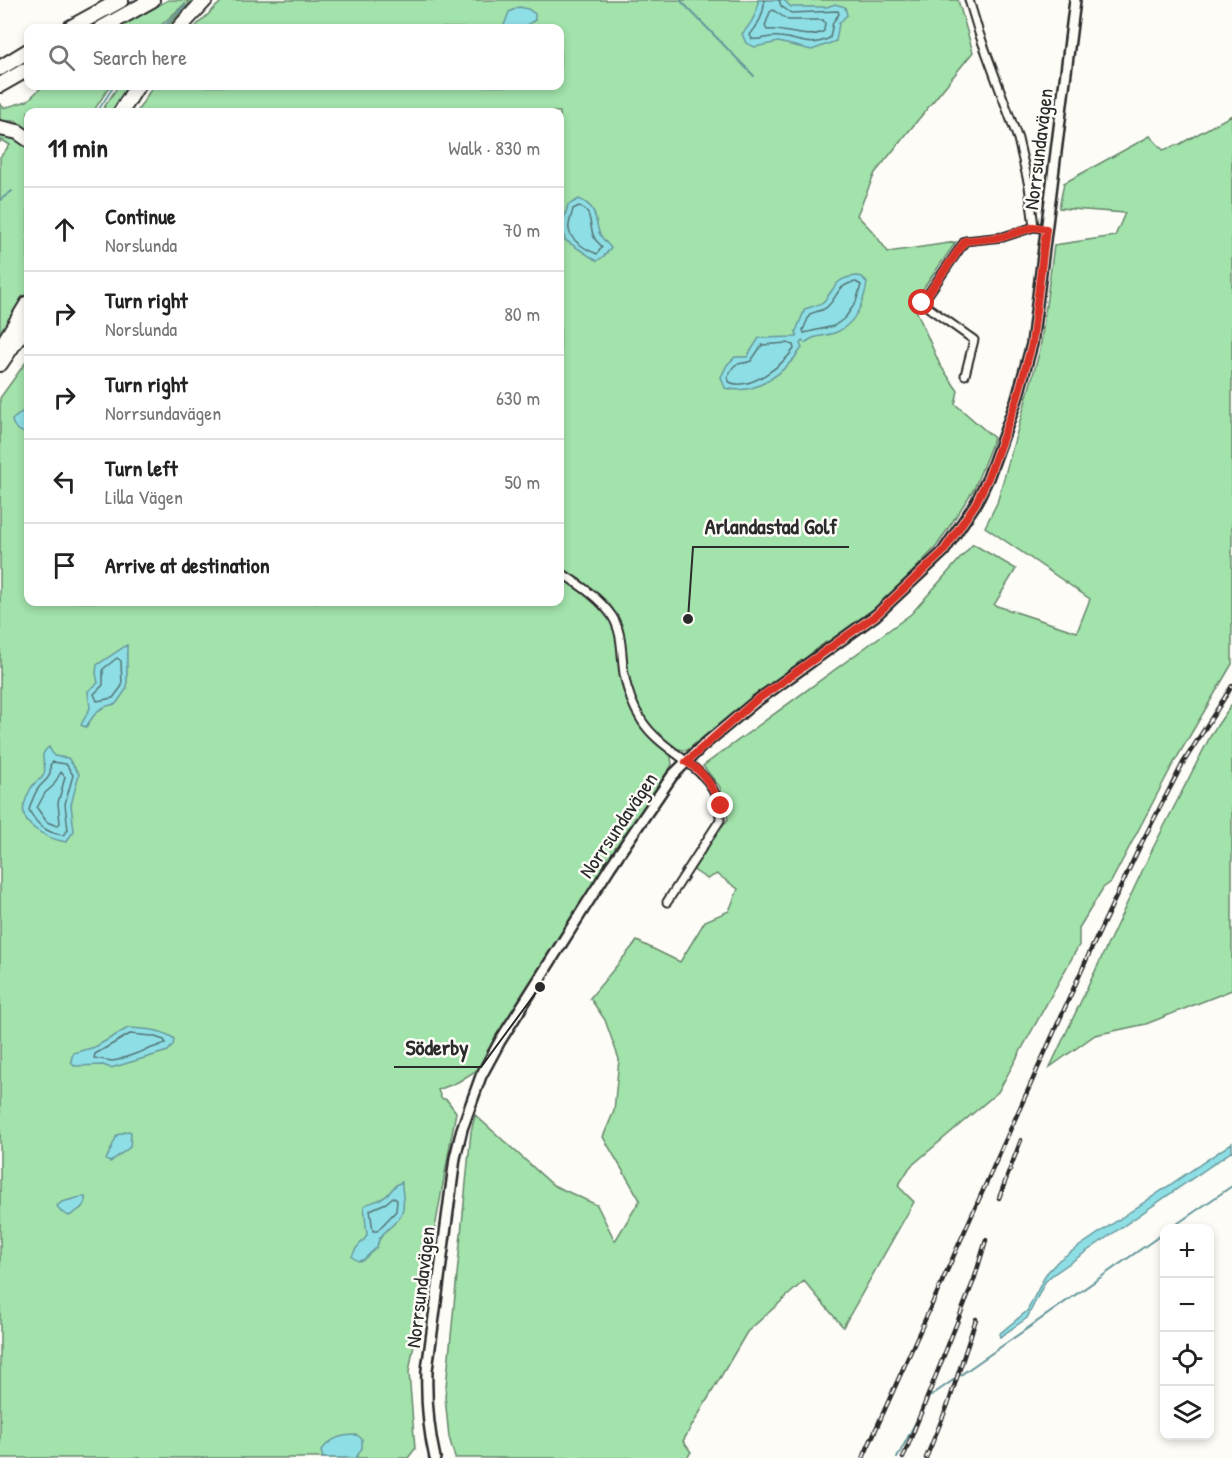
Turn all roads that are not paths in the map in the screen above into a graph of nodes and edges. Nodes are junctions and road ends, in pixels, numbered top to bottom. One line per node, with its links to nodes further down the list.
1 (121, 0): 6 (highway)
2 (152, 0): 7 (highway)
3 (205, 0): 8 (highway)
4 (969, 0): 17 (street)
5 (1074, 0): 18 (street, Norrsundavägen)
6 (77, 24)
7 (109, 24)
8 (183, 24)
9 (24, 53): 10 (highway)
10 (0, 68)
11 (24, 71): 12 (highway)
12 (0, 85)
13 (135, 90): 14 (highway)
14 (123, 108)
15 (0, 128): 16 (highway)
16 (24, 136)
17 (1034, 227): 18 (street); 23 (street)
18 (1046, 229): 25 (street, Norrsundavägen)
19 (24, 310): 21 (highway)
20 (24, 329): 22 (highway)
21 (0, 349)
22 (0, 364)
23 (965, 375)
24 (564, 575): 25 (street)
25 (686, 762): 26 (street); 27 (street, Norrsundavägen)
26 (667, 902)
27 (435, 1458)

